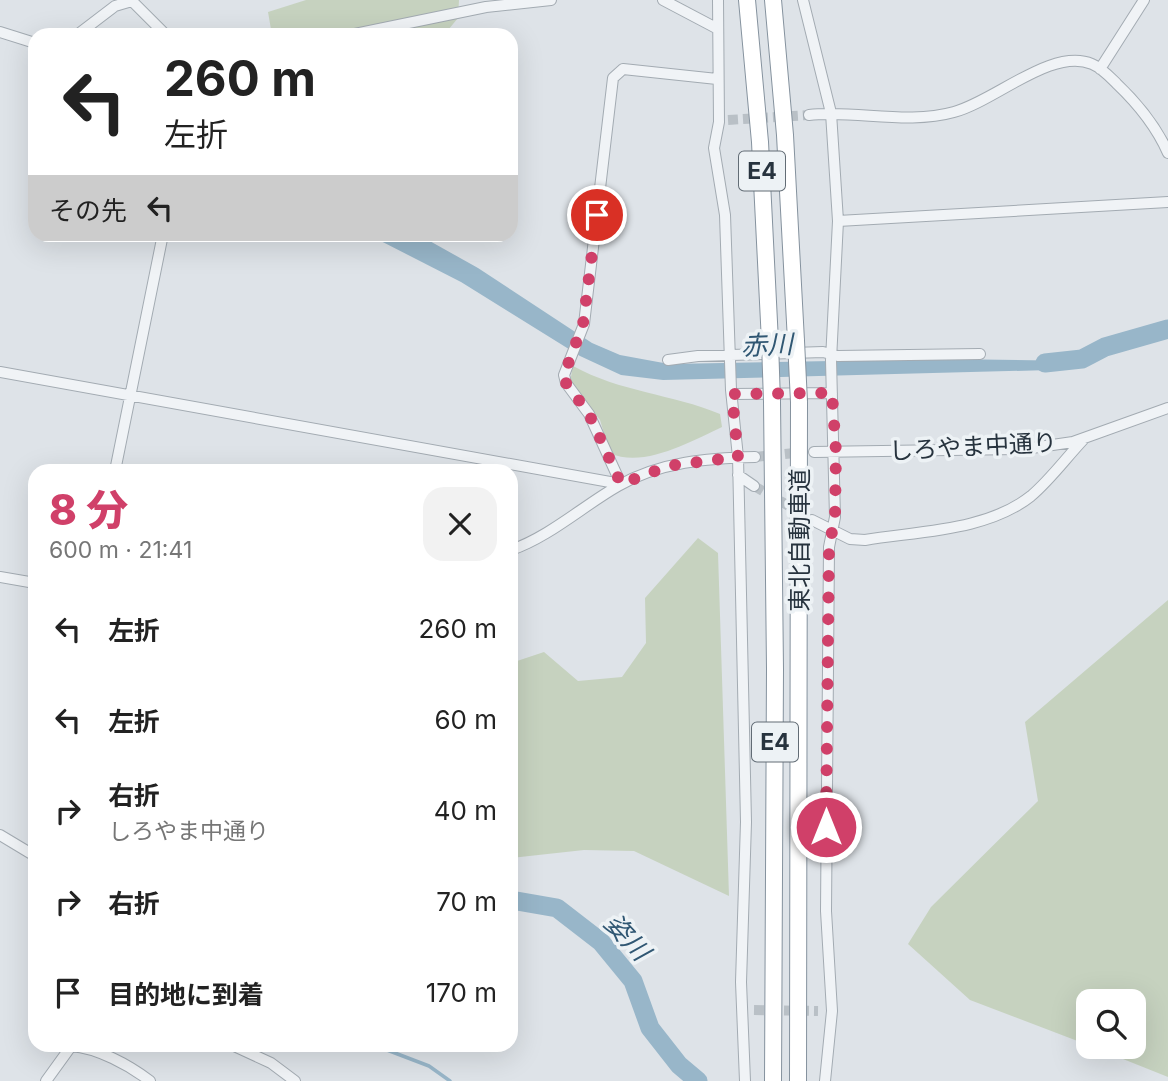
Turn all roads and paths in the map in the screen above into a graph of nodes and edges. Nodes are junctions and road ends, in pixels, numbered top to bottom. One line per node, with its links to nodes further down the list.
1 (551, 0): 11 (street)
2 (663, 0): 12 (street)
3 (718, 0): 12 (street)
4 (747, 0): 61 (highway, 東北自動車道 / E4, bridge)
5 (773, 0): 62 (highway, 東北自動車道 / E4, bridge)
6 (803, 0): 17 (street)
7 (1144, 0): 15 (street)
8 (133, 1): 9 (street); 10 (street)
9 (86, 28)
10 (159, 28)
11 (385, 28)
12 (719, 29): 16 (street)
13 (0, 32): 14 (street)
14 (28, 41)
15 (1100, 69): 17 (street); 19 (street)
16 (717, 79): 24 (street); 41 (street)
17 (831, 113): 18 (street); 21 (street)
18 (809, 116)
19 (1168, 153)
20 (1168, 202): 21 (street)
21 (838, 221): 25 (street)
22 (161, 242): 30 (street)
23 (980, 354): 25 (street)
24 (730, 356): 25 (street); 26 (street); 28 (street)
25 (832, 357): 29 (street)
26 (668, 360)
27 (0, 372): 30 (street)
28 (732, 392): 29 (street); 35 (street)
29 (832, 393): 34 (street)
30 (130, 396): 37 (street); 38 (street)
31 (1168, 408): 32 (street, しろやま中通り)
32 (1085, 438): 34 (street, しろやま中通り); 44 (street)
33 (814, 452): 34 (street, しろやま中通り)
34 (836, 452): 44 (street)
35 (738, 457): 36 (street); 40 (street); 41 (street)
36 (754, 457)
37 (116, 464)
38 (509, 464)
39 (518, 466): 41 (street)
40 (738, 475): 42 (street); 50 (street)
41 (621, 484): 45 (street)
42 (754, 486)
43 (812, 520): 44 (street)
44 (831, 529): 53 (street)
45 (518, 546)
46 (0, 577): 47 (street)
47 (28, 582)
48 (0, 835): 49 (street)
49 (28, 852)
50 (742, 1010): 51 (street); 60 (street)
51 (754, 1010)
52 (818, 1011): 53 (street)
53 (832, 1011): 63 (street)
54 (66, 1052): 57 (street)
55 (95, 1052): 58 (street)
56 (247, 1052): 59 (street)
57 (46, 1081)
58 (150, 1081)
59 (295, 1081)
60 (745, 1081)
61 (773, 1081)
62 (798, 1081)
63 (825, 1081)

